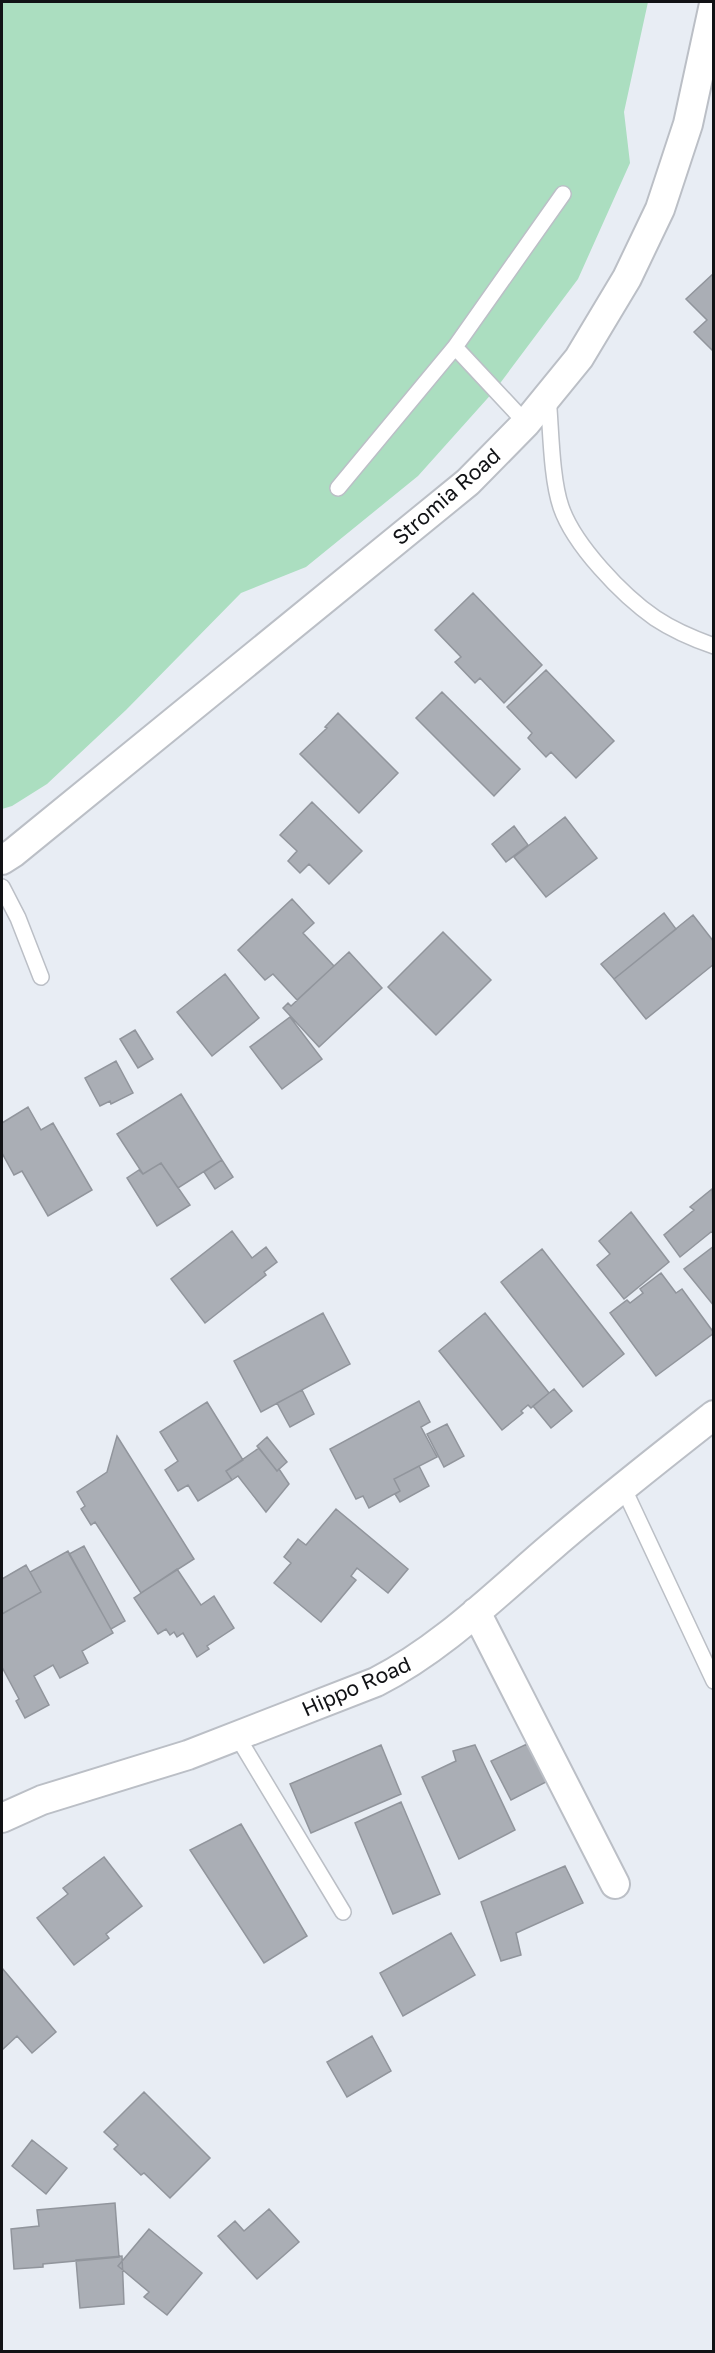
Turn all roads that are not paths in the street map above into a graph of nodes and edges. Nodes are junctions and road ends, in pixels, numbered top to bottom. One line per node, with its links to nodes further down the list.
1 (714, 4): 4 (street, Stromia Road)
2 (563, 194): 3 (lane)
3 (455, 347): 5 (lane); 6 (lane)
4 (548, 396): 5 (street, Stromia Road); 7 (lane)
5 (526, 423): 8 (street, Stromia Road)
6 (338, 488)
7 (714, 646)
8 (2, 860)
9 (2, 887): 10 (lane)
10 (40, 977)
11 (714, 1415): 12 (street, Hippo Road)
12 (623, 1487): 13 (street, Hippo Road); 14 (lane)
13 (476, 1612): 15 (street, Hippo Road); 17 (street)
14 (714, 1681)
15 (237, 1736): 16 (street, Hippo Road); 18 (lane)
16 (2, 1818)
17 (615, 1884)
18 (343, 1912)

